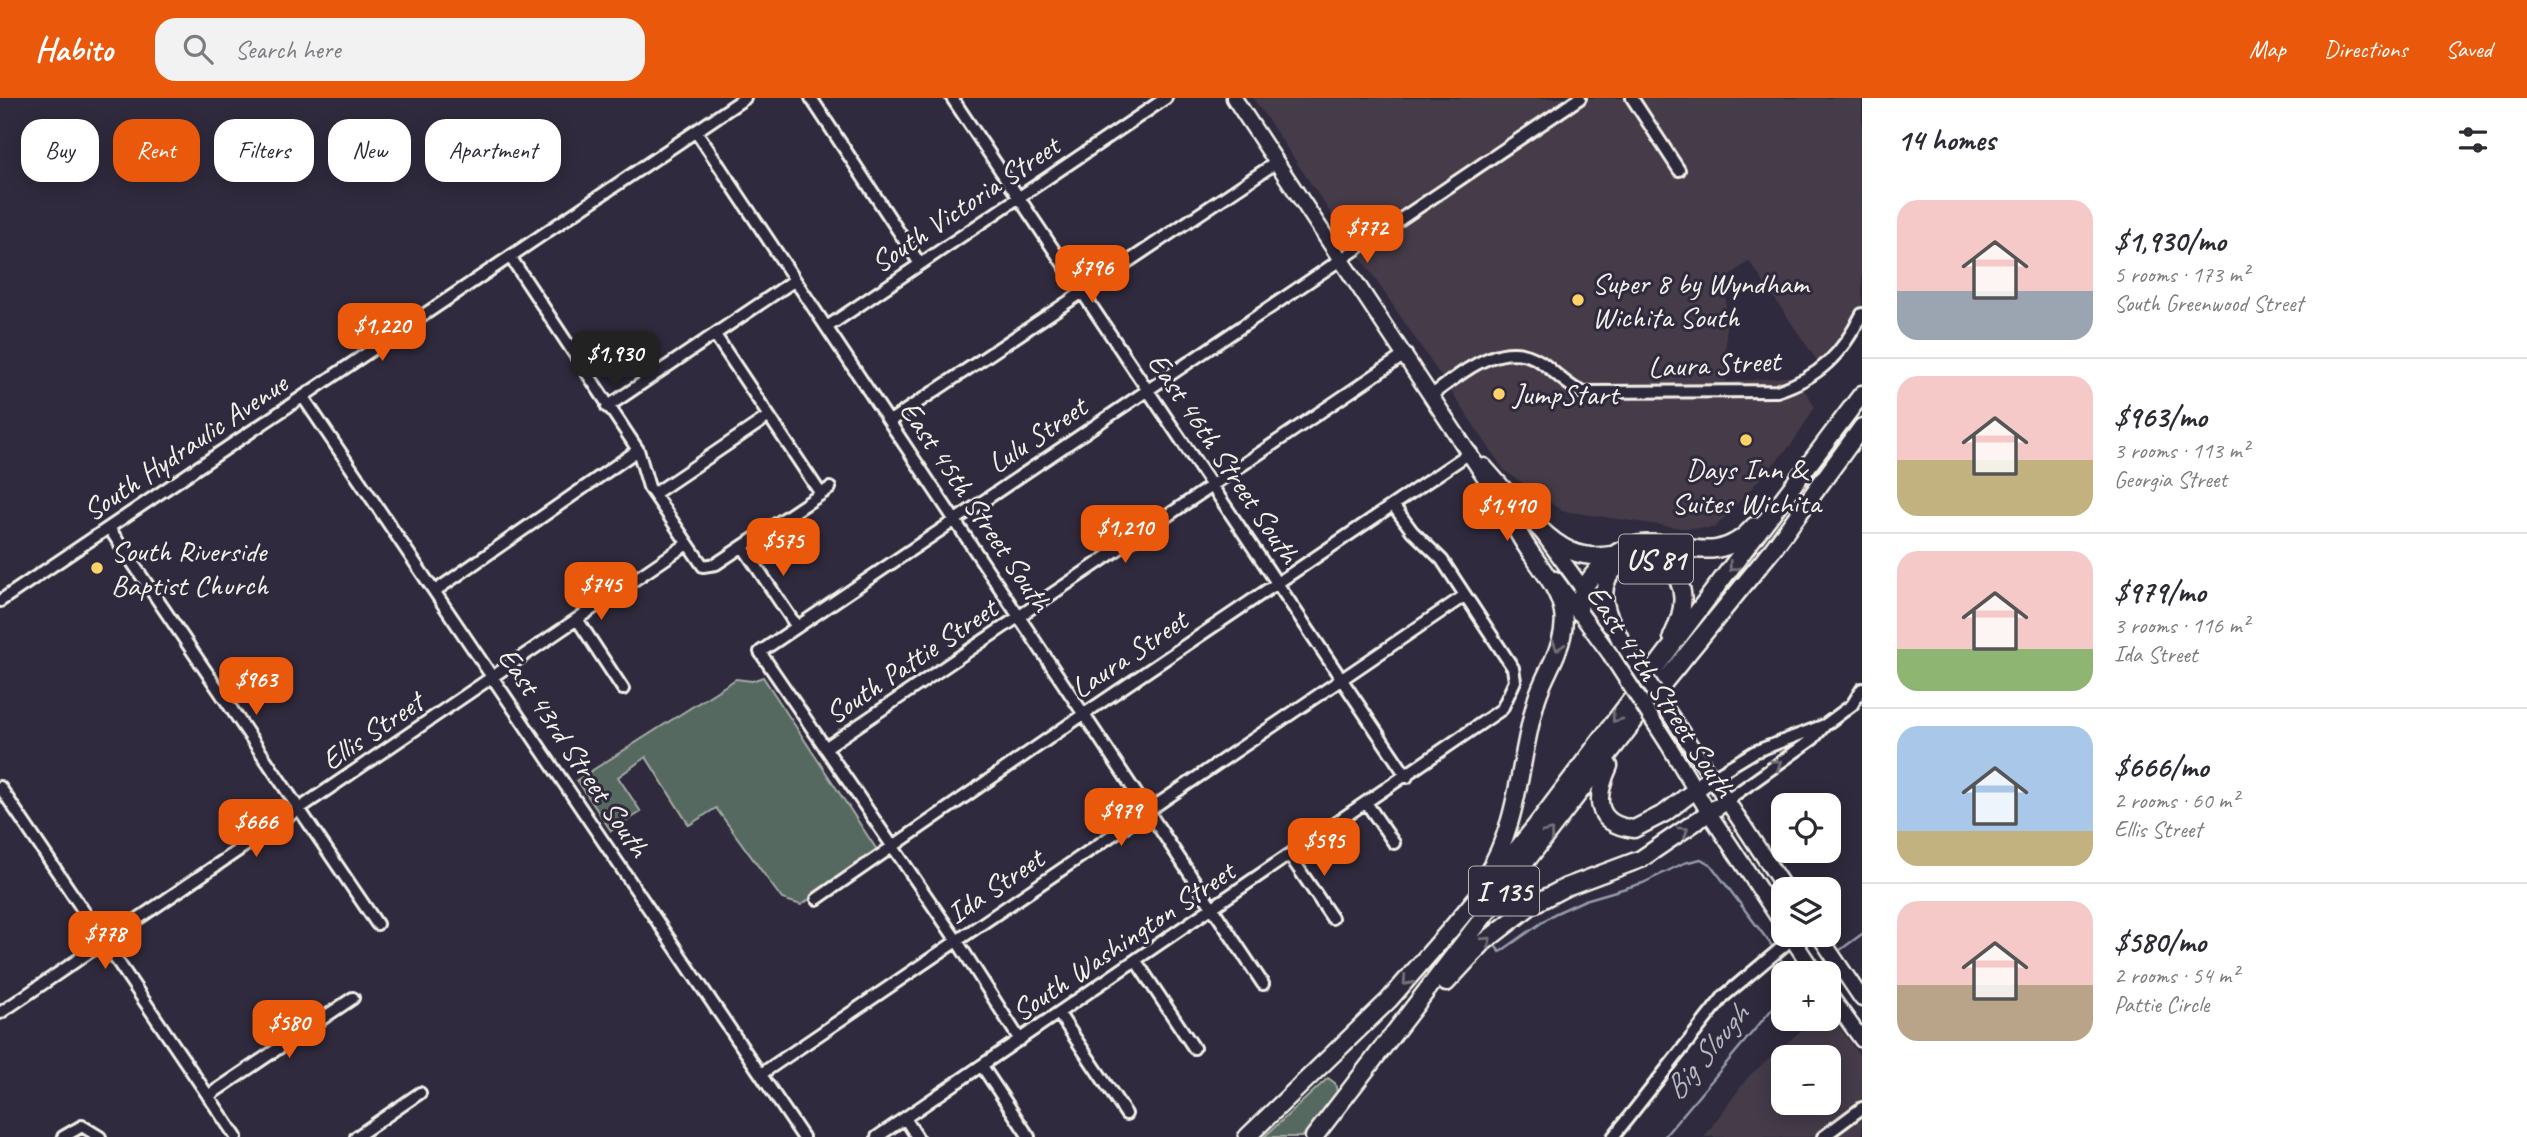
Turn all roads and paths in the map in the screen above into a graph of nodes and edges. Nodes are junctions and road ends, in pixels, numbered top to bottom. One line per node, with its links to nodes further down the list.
1 (745, 98): 8 (street, South Hydraulic Avenue)
2 (811, 98): 14 (street)
3 (1166, 98): 11 (street, South Victoria Street)
4 (1234, 98): 9 (main road, East 47th Street South)
5 (1580, 98): 13 (street, Lulu Street)
6 (1632, 98): 10 (street)
7 (955, 99): 11 (street, East 46th Street South)
8 (696, 131): 12 (street, South Hydraulic Avenue); 15 (street, East 45th Street South)
9 (1277, 162): 13 (main road, East 47th Street South); 16 (street)
10 (1679, 170)
11 (1019, 197): 14 (street, South Victoria Street); 16 (street, East 46th Street South)
12 (511, 258): 24 (street, South Hydraulic Avenue); 25 (street)
13 (1342, 258): 20 (main road, East 47th Street South); 21 (street, Lulu Street)
14 (920, 264): 18 (street, South Victoria Street)
15 (795, 280): 18 (street, East 45th Street South); 19 (street)
16 (1083, 292): 21 (street, East 46th Street South); 27 (street)
17 (1862, 314): 23 (street, Laura Street)
18 (827, 327): 27 (street, East 45th Street South)
19 (715, 335): 25 (street); 26 (street)
20 (1406, 354): 23 (main road, East 47th Street South); 32 (street, South Pattie Street)
21 (1148, 389): 32 (street, East 46th Street South); 35 (street, Lulu Street)
22 (1862, 394): 31 (highway, I 135)
23 (1432, 395): 30 (main road, East 47th Street South)
24 (303, 397): 38 (street, South Hydraulic Avenue); 44 (street, East 43rd Street South)
25 (607, 407): 29 (street)
26 (769, 416): 33 (street); 40 (street)
27 (890, 421): 35 (street, East 45th Street South)
28 (1862, 427): 59 (highway, I 135)
29 (638, 450): 33 (street); 44 (street)
30 (1471, 452): 34 (street, Laura Street); 36 (main road, East 47th Street South); 37 (main road, East 47th Street South)
31 (1818, 453): 41 (highway); 52 (highway, I 135, one-way to 52)
32 (1213, 486): 42 (street, East 46th Street South); 48 (street, South Pattie Street)
33 (654, 494): 39 (street)
34 (1393, 505): 42 (street, Laura Street); 45 (street, South Washington Street)
35 (955, 519): 48 (street, East 45th Street South); 50 (street, Lulu Street)
36 (1512, 519): 47 (main road, East 47th Street South); 79 (highway, one-way to 79)
37 (1538, 527): 41 (highway); 43 (main road, East 47th Street South)
38 (109, 528): 46 (street, South Hydraulic Avenue); 67 (street)
39 (687, 544): 40 (street); 49 (street, Ellis Street)
40 (743, 547): 50 (street)
41 (1611, 555): 43 (highway)
42 (1278, 583): 54 (street, East 46th Street South); 57 (street, Laura Street)
43 (1583, 588): 47 (highway); 51 (main road, East 47th Street South)
44 (435, 591): 53 (street, East 43rd Street South)
45 (1464, 596): 54 (street, Ida Street); 61 (street, South Washington Street)
46 (0, 601)
47 (1579, 612): 64 (main road, East 47th Street South, bridge)
48 (1020, 617): 57 (street, East 45th Street South); 60 (street, South Pattie Street)
49 (577, 619): 53 (street, Ellis Street); 55 (street)
50 (797, 627): 60 (street, Lulu Street)
51 (1621, 641): 52 (highway, US 81); 62 (main road, East 47th Street South / US 81, bridge)
52 (1659, 665): 79 (highway, I 135, one-way to 79)
53 (494, 679): 67 (street, Ellis Street); 95 (street, East 43rd Street South)
54 (1342, 679): 61 (street, East 46th Street South); 68 (street, Ida Street)
55 (623, 689)
56 (1862, 689): 58 (street)
57 (1084, 713): 68 (street, East 45th Street South); 71 (street, Laura Street)
58 (1825, 725): 62 (street); 65 (street, one-way to 58)
59 (1618, 744): 64 (highway); 98 (highway, I 135, one-way to 59)
60 (825, 748): 71 (street)
61 (1407, 777): 66 (street, South Washington Street)
62 (1711, 778): 64 (highway); 65 (main road, East 47th Street South / US 81)
63 (0, 787): 80 (street)
64 (1696, 790): 69 (main road, East 47th Street South)
65 (1726, 801): 69 (highway); 73 (main road, East 47th Street South / US 81)
66 (1367, 804): 70 (street); 72 (street, South Washington Street)
67 (300, 810): 78 (street); 80 (street, Ellis Street)
68 (1149, 810): 76 (street, East 45th Street South); 81 (street, Ida Street)
69 (1709, 813): 75 (main road, East 47th Street South); 98 (highway, one-way to 69)
70 (1394, 843)
71 (893, 847): 74 (street, Laura Street); 81 (street)
72 (1290, 856): 76 (street, South Washington Street); 77 (street)
73 (1777, 877)
74 (817, 899)
75 (1771, 907)
76 (1214, 908): 84 (street, South Washington Street); 85 (street, East 45th Street South)
77 (1332, 918)
78 (377, 925)
79 (1451, 929): 110 (highway, I 135, one-way to 110)
80 (104, 942): 89 (street, Ellis Street); 97 (street)
81 (957, 942): 91 (street); 95 (street, Ida Street)
82 (1786, 947): 112 (street)
83 (1826, 947): 87 (main road)
84 (1136, 961): 90 (street, South Washington Street); 93 (street)
85 (1263, 984)
86 (353, 998): 97 (street)
87 (1862, 999)
88 (1841, 1011): 92 (main road)
89 (0, 1013)
90 (1059, 1014): 91 (street, South Washington Street); 100 (street)
91 (1020, 1040): 94 (street, South Washington Street)
92 (1862, 1040)
93 (1194, 1048)
94 (982, 1066): 101 (street, South Washington Street); 109 (street)
95 (761, 1074): 106 (street, East 43rd Street South)
96 (420, 1093): 105 (street)
97 (208, 1096): 104 (street)
98 (1343, 1100): 111 (highway, I 135)
99 (1862, 1108): 113 (street)
100 (1126, 1114)
101 (905, 1118): 107 (street, South Washington Street); 108 (street)
102 (63, 1137): 103 (street)
103 (100, 1137)
104 (236, 1137)
105 (356, 1137)
106 (803, 1137)
107 (877, 1137)
108 (917, 1137)
109 (1029, 1137)
110 (1247, 1137)
111 (1314, 1137)
112 (1614, 1137)
113 (1823, 1137)

